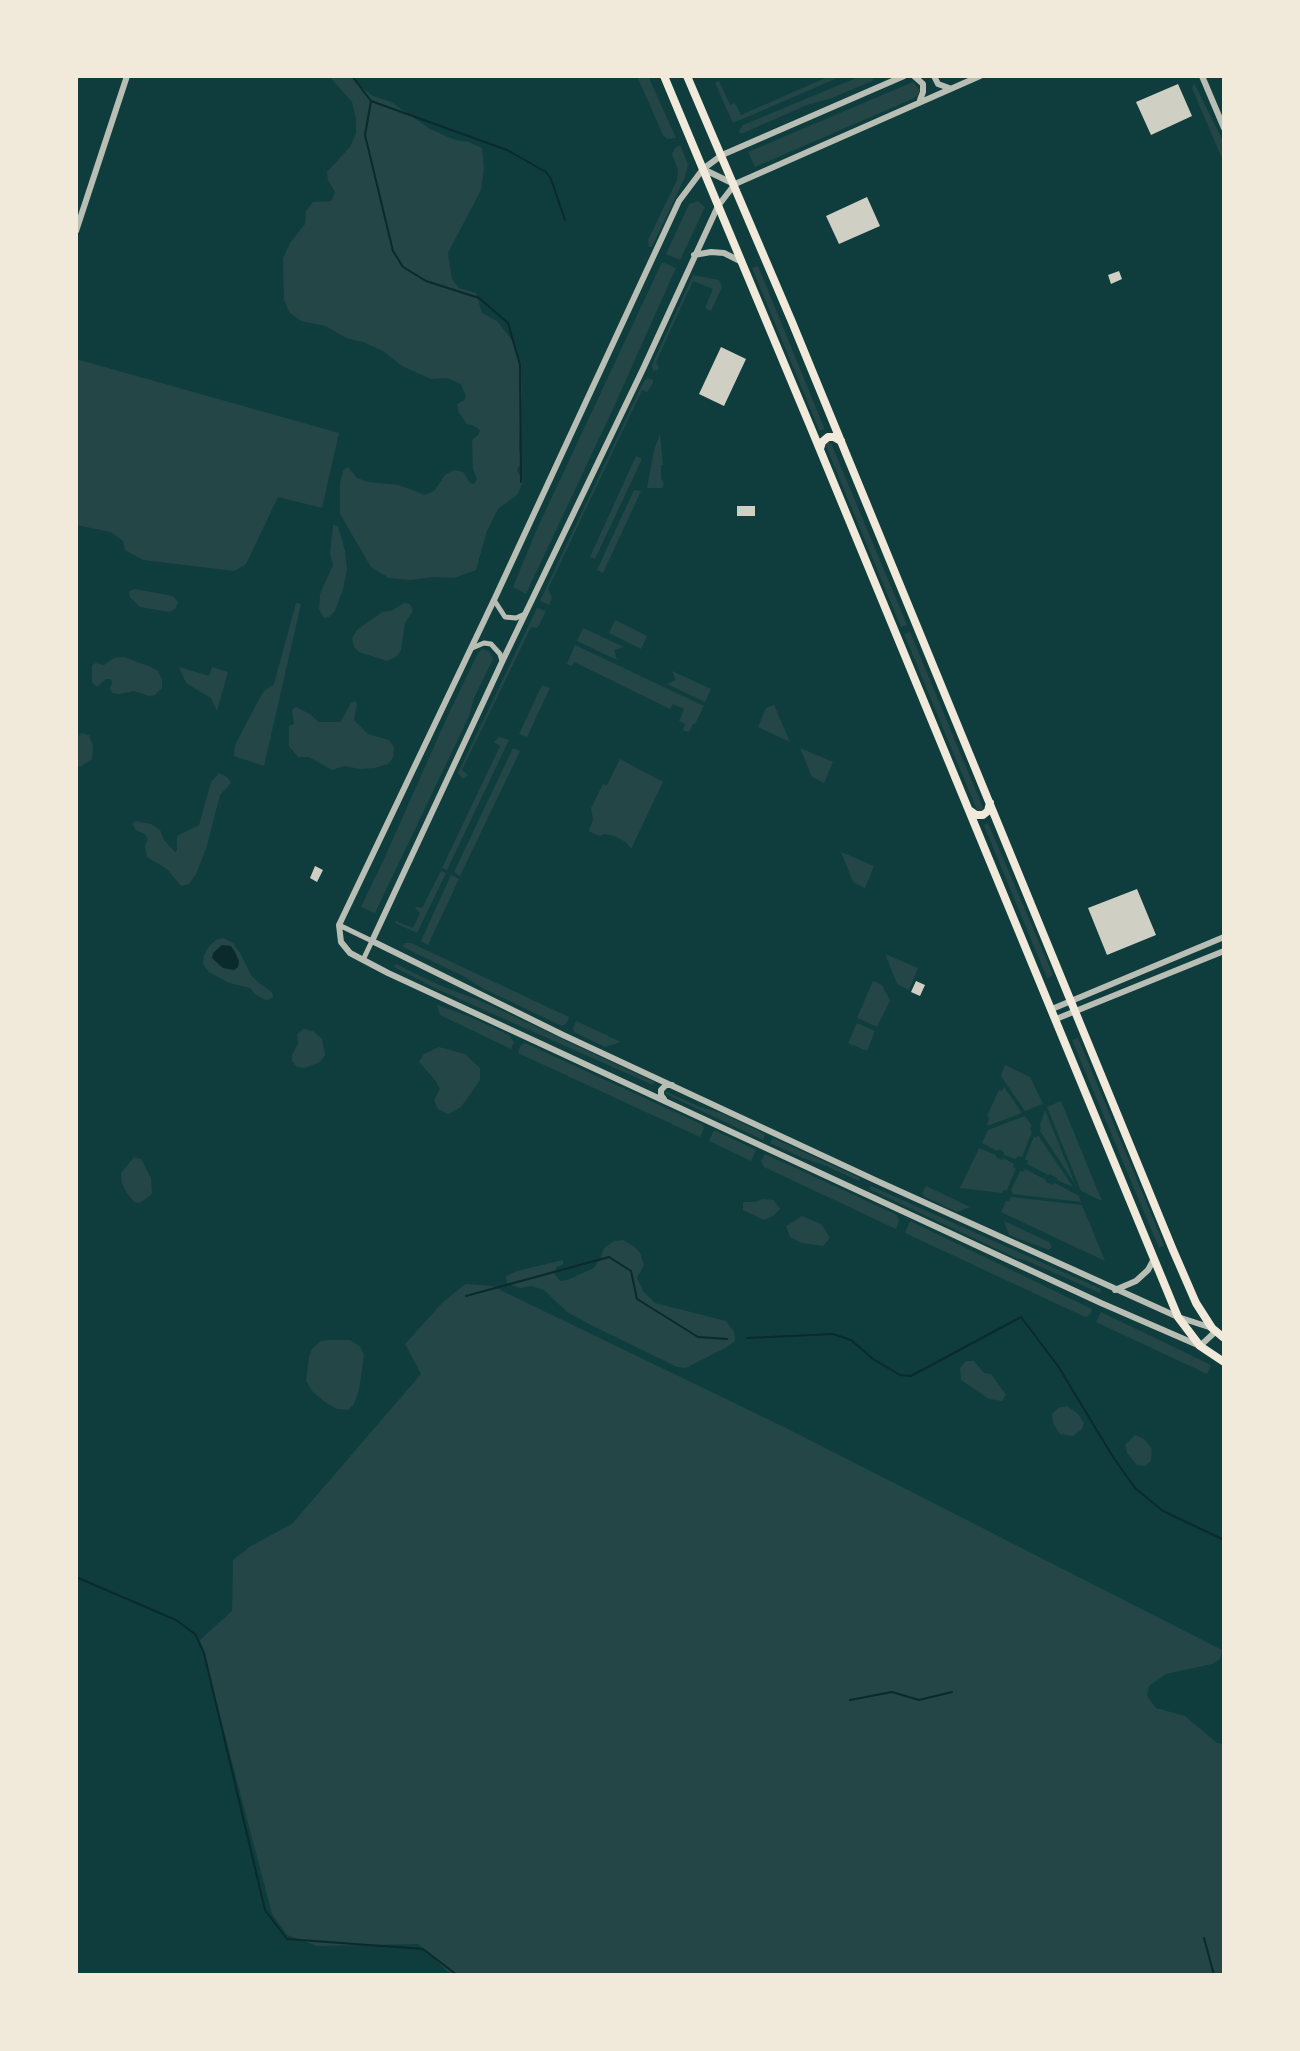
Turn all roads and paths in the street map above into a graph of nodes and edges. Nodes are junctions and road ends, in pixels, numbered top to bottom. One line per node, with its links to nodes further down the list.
1 (127, 76): 16 (street)
2 (664, 76): 13 (main road)
3 (687, 76): 12 (main road)
4 (904, 76): 12 (street)
5 (914, 76): 10 (street)
6 (934, 76): 9 (street)
7 (980, 76): 9 (street)
8 (1202, 76): 11 (street)
9 (956, 86): 10 (street)
10 (917, 102): 14 (street)
11 (1224, 128)
12 (722, 155): 13 (street); 14 (main road)
13 (703, 169): 14 (street); 15 (main road); 23 (street)
14 (735, 184): 15 (street); 19 (main road)
15 (718, 206): 17 (street); 18 (main road)
16 (76, 231)
17 (694, 255): 18 (street); 24 (street)
18 (740, 261): 20 (main road)
19 (832, 420): 20 (main road); 21 (main road)
20 (811, 428): 22 (main road)
21 (841, 442): 22 (main road); 27 (main road)
22 (821, 451): 28 (main road)
23 (494, 600): 24 (street); 25 (street)
24 (525, 614): 26 (street)
25 (472, 648): 26 (street); 31 (street)
26 (502, 662): 33 (street)
27 (990, 801): 28 (main road); 29 (main road)
28 (969, 810): 30 (main road)
29 (999, 823): 30 (main road); 38 (main road)
30 (978, 831): 39 (main road)
31 (339, 925): 33 (street); 37 (street)
32 (1224, 937): 34 (street)
33 (372, 941): 37 (street); 42 (street)
34 (1212, 942): 36 (street); 38 (street)
35 (1224, 951): 36 (street)
36 (1216, 954): 40 (street)
37 (363, 960): 44 (street)
38 (1072, 1001): 39 (street); 40 (main road)
39 (1052, 1009): 41 (main road)
40 (1076, 1011): 41 (street); 51 (main road)
41 (1056, 1019): 50 (main road)
42 (653, 1077): 43 (street); 44 (street)
43 (672, 1085): 45 (street); 46 (street)
44 (646, 1091): 45 (street)
45 (664, 1099): 48 (street)
46 (859, 1172): 47 (street); 48 (street)
47 (877, 1181): 49 (street); 53 (street)
48 (852, 1187): 49 (street)
49 (870, 1195): 57 (street)
50 (1154, 1259): 52 (main road); 53 (street)
51 (1178, 1261): 52 (main road); 55 (main road)
52 (1159, 1270): 54 (main road)
53 (1115, 1290): 54 (street)
54 (1178, 1317): 55 (street); 57 (main road)
55 (1214, 1330): 56 (main road); 57 (street)
56 (1224, 1338)
57 (1200, 1346): 58 (main road)
58 (1224, 1362)

